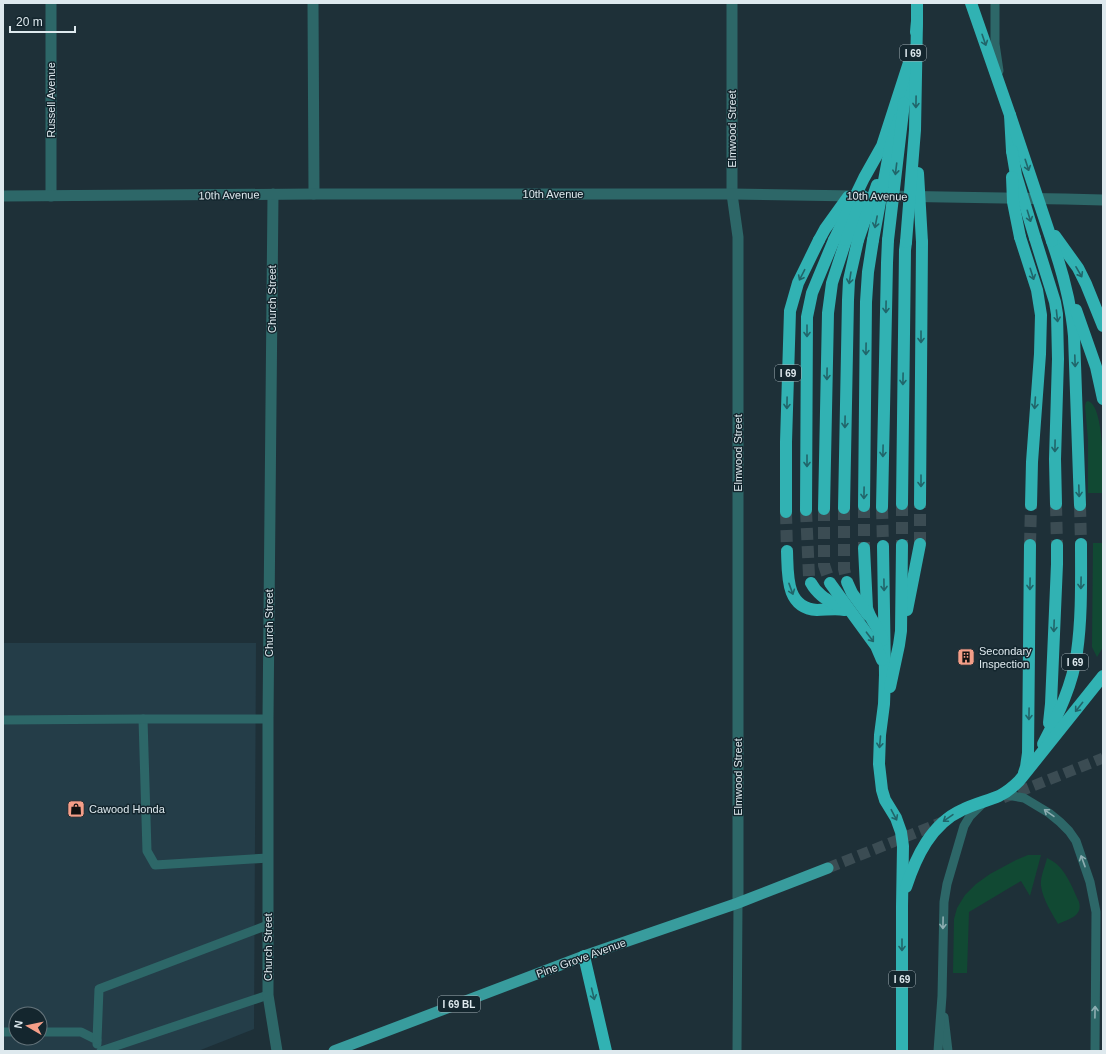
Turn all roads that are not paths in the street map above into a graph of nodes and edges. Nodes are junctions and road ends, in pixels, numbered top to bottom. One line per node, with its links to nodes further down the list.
1 (51, 3): 20 (street, Russell Avenue)
2 (313, 3): 17 (street)
3 (732, 3): 18 (street, Elmwood Street)
4 (917, 3): 7 (highway, I 69)
5 (971, 3): 9 (highway, one-way to 9)
6 (995, 3): 9 (lane)
7 (917, 21): 8 (highway, I 69, bridge); 12 (highway, I 69, one-way to 12, bridge)
8 (913, 49): 10 (highway, I 69, bridge); 13 (highway, I 69, bridge)
9 (1005, 100): 11 (highway)
10 (904, 103): 13 (highway, I 69, bridge); 33 (highway, I 69, one-way to 33, bridge)
11 (1010, 115): 14 (highway, bridge); 23 (highway, one-way to 23, bridge)
12 (915, 130): 27 (highway, I 69, one-way to 27, bridge); 28 (highway, I 69, one-way to 28, bridge)
13 (886, 147): 15 (highway, I 69, bridge); 22 (highway, I 69, bridge); 32 (highway, I 69, one-way to 32, bridge)
14 (1012, 151): 29 (highway, one-way to 29, bridge); 30 (highway, one-way to 30, bridge)
15 (864, 178): 36 (highway, I 69, one-way to 36, bridge); 37 (highway, I 69, one-way to 37, bridge)
16 (273, 194): 17 (street, 10th Avenue); 20 (street, 10th Avenue); 58 (street, Church Street)
17 (314, 194): 18 (street, 10th Avenue)
18 (732, 194): 21 (street, 10th Avenue); 67 (street, Elmwood Street)
19 (3, 196): 20 (street, 10th Avenue)
20 (51, 196)
21 (1103, 200)
22 (852, 240): 34 (highway, I 69, one-way to 34); 35 (highway, I 69, one-way to 35)
23 (1054, 240): 24 (highway); 25 (highway, one-way to 25)
24 (1063, 274): 26 (highway); 31 (highway, one-way to 31)
25 (1103, 326)
26 (1103, 399)
27 (902, 504)
28 (920, 504)
29 (1056, 504)
30 (1031, 505)
31 (1080, 505)
32 (864, 506)
33 (882, 507)
34 (844, 508)
35 (824, 509)
36 (806, 510)
37 (786, 512)
38 (920, 544): 52 (highway, I 69)
39 (1081, 544): 60 (highway, I 69, one-way to 60)
40 (902, 545): 52 (highway, I 69)
41 (1030, 545): 62 (highway, one-way to 62)
42 (1056, 545): 60 (highway, I 69, one-way to 60)
43 (883, 546): 53 (highway, I 69, one-way to 53)
44 (864, 548): 51 (highway, I 69)
45 (787, 551): 49 (highway, one-way to 49)
46 (847, 582): 51 (highway, I 69)
47 (830, 583): 50 (highway, I 69)
48 (811, 584): 49 (highway, I 69)
49 (844, 610): 50 (highway, I 69)
50 (858, 621): 54 (highway, I 69, one-way to 54)
51 (872, 621): 53 (highway, I 69)
52 (899, 645): 56 (highway, I 69)
53 (885, 651): 54 (highway, I 69)
54 (885, 675): 56 (highway, I 69)
55 (1103, 676): 61 (highway, I 69, one-way to 61)
56 (883, 718): 68 (highway, I 69, one-way to 68)
57 (143, 719): 58 (lane); 59 (lane); 65 (lane)
58 (268, 719): 65 (street, Church Street)
59 (3, 720)
60 (1044, 742): 61 (highway, I 69)
61 (1028, 771): 62 (highway, I 69)
62 (1019, 782): 63 (highway, I 69)
63 (1000, 795): 64 (highway, I 69); 84 (lane, one-way to 63)
64 (985, 800): 68 (highway, I 69, one-way to 68); 72 (lane, one-way to 72)
65 (268, 858): 69 (street, Church Street)
66 (828, 868): 67 (main road, Pine Grove Avenue / I 69 BL)
67 (738, 903): 70 (main road, Pine Grove Avenue / I 69 BL); 80 (lane)
68 (902, 906): 81 (highway, I 69, one-way to 81)
69 (268, 924): 71 (street, Church Street); 74 (lane)
70 (584, 956): 78 (main road, Pine Grove Avenue / I 69 BL); 79 (highway, one-way to 79)
71 (268, 995): 76 (lane); 77 (street, Church Street)
72 (942, 996): 82 (lane); 83 (lane)
73 (48, 1032): 74 (lane)
74 (97, 1040): 75 (lane)
75 (97, 1051)
76 (101, 1051)
77 (277, 1051)
78 (334, 1051)
79 (606, 1051)
80 (737, 1051)
81 (902, 1051)
82 (938, 1051)
83 (948, 1051)
84 (1094, 1051)

